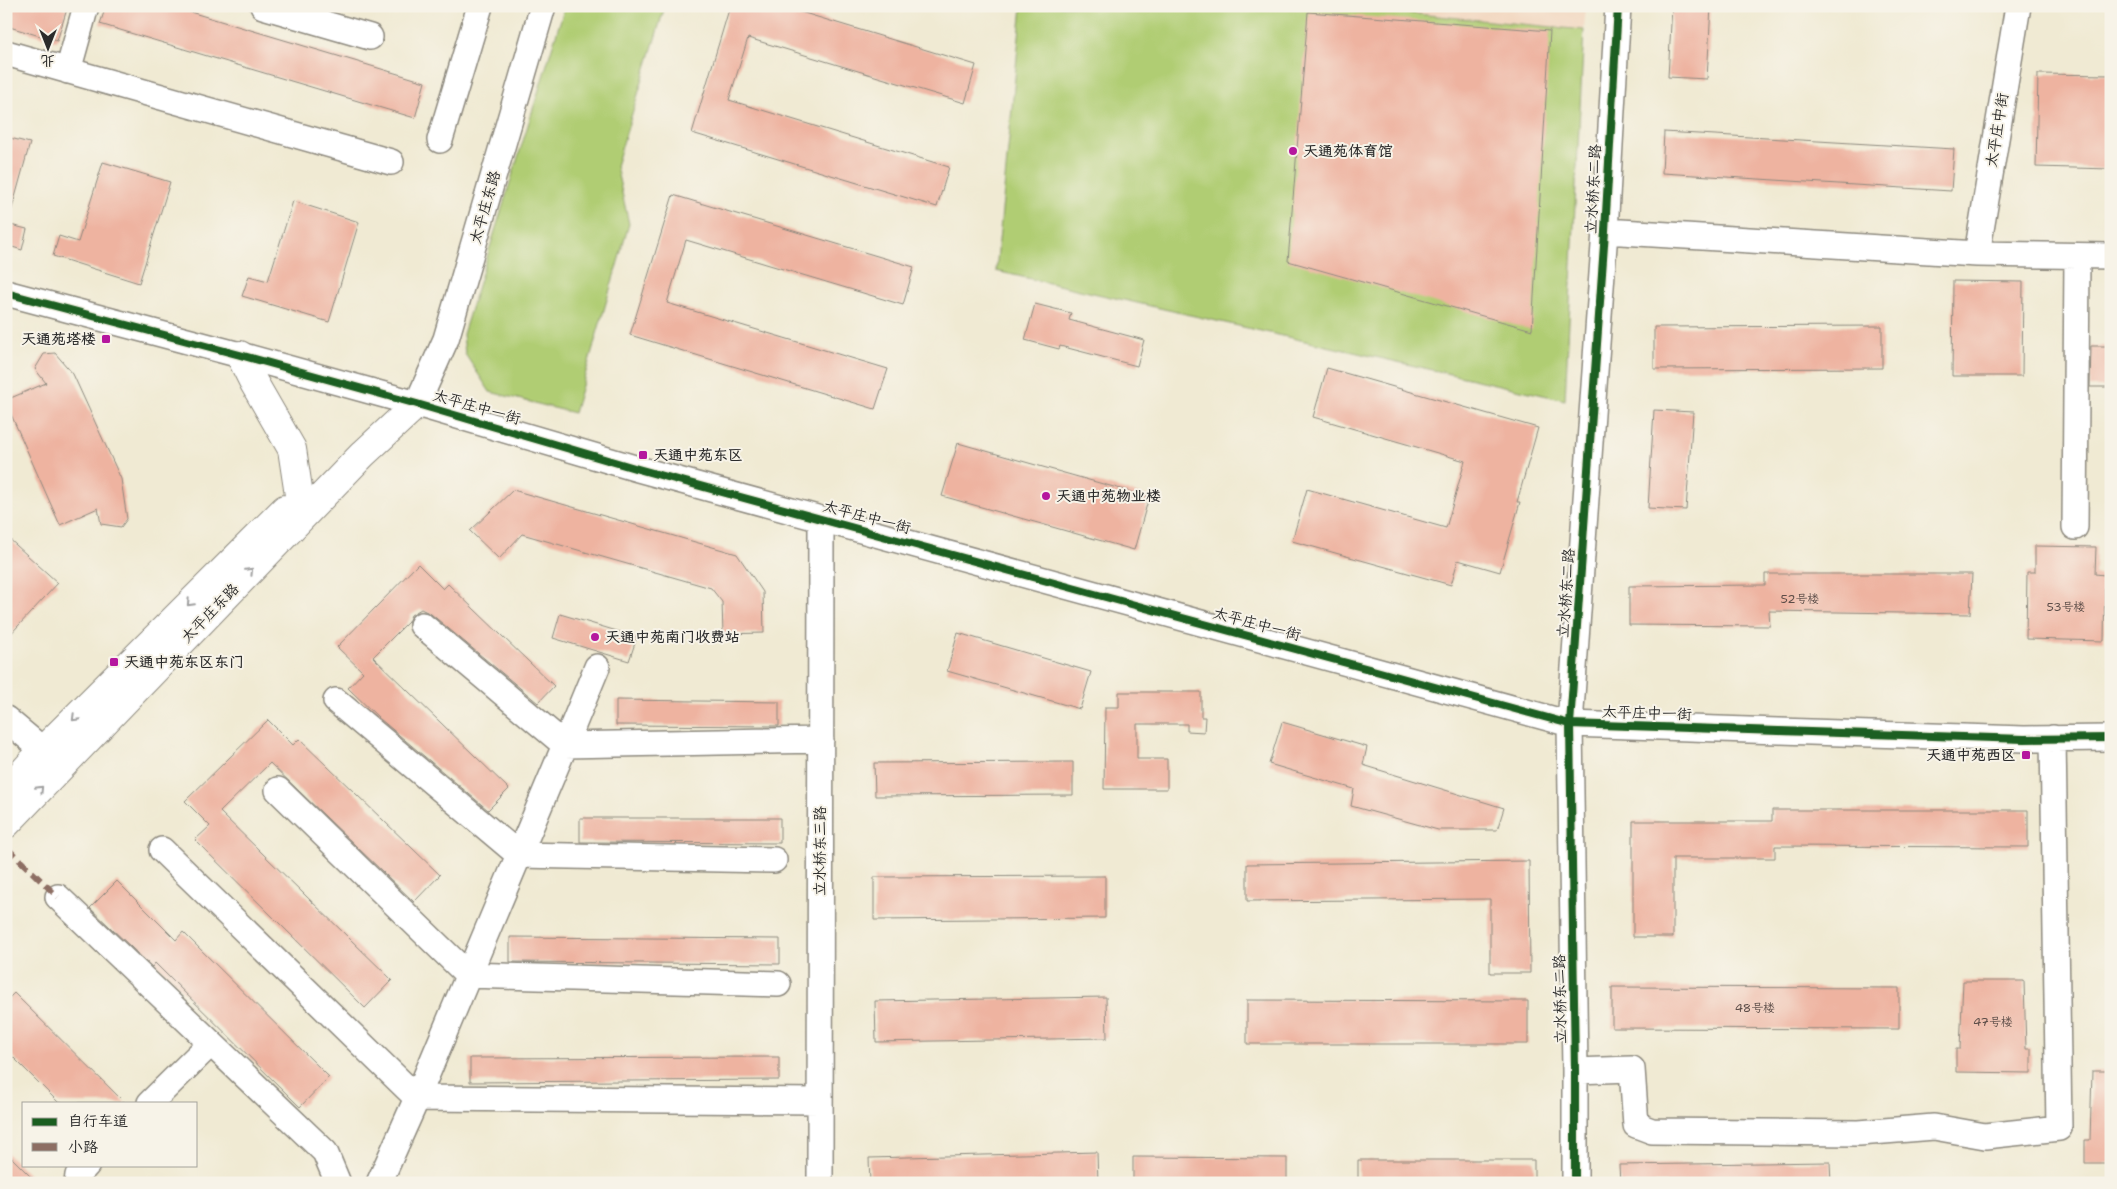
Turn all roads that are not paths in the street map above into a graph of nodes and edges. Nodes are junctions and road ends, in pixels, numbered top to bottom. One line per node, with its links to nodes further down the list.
1 (86, 6): 9 (street)
2 (263, 6): 7 (street)
3 (480, 6): 10 (street)
4 (544, 6): 18 (street, 太平庄东路)
5 (1618, 6): 12 (street, 立水桥东二路)
6 (2018, 6): 13 (street, 太平庄中街)
7 (370, 37)
8 (6, 53): 9 (street)
9 (68, 71): 11 (street)
10 (440, 140)
11 (391, 162)
12 (1605, 231): 13 (street); 26 (street, 立水桥东二路)
13 (1977, 254): 14 (street)
14 (2077, 256): 15 (street); 21 (street)
15 (2111, 256)
16 (6, 293): 17 (street, 太平庄中一街)
17 (240, 355): 18 (street, 太平庄中一街); 19 (main road)
18 (417, 404): 19 (main road, 太平庄东路); 20 (street, 太平庄中一街); 34 (main road, 太平庄东路, one-way to 18)
19 (299, 495): 31 (main road, 太平庄东路, one-way to 31)
20 (820, 519): 26 (street, 太平庄中一街); 29 (street, 立水桥东三路)
21 (2075, 527)
22 (422, 625): 30 (street)
23 (597, 667): 30 (street)
24 (336, 701): 36 (street)
25 (6, 719): 31 (street)
26 (1570, 724): 27 (street, 太平庄中一街); 42 (street, 立水桥东二路)
27 (2052, 738): 28 (street, 太平庄中一街); 42 (street)
28 (2111, 738)
29 (820, 740): 30 (street); 44 (street, 立水桥东三路)
30 (565, 744): 36 (street)
31 (43, 750): 33 (main road, 太平庄东路)
32 (278, 790): 39 (street)
33 (6, 791)
34 (6, 824)
35 (162, 850): 43 (street)
36 (519, 855): 37 (street); 39 (street)
37 (774, 860)
38 (58, 897): 41 (street)
39 (468, 975): 40 (street); 43 (street)
40 (778, 984)
41 (211, 1043): 45 (street); 48 (street)
42 (1575, 1071): 51 (street, 立水桥东二路)
43 (417, 1098): 44 (street); 49 (street)
44 (820, 1101): 50 (street, 立水桥东三路)
45 (151, 1102)
46 (86, 1166): 47 (street)
47 (77, 1183)
48 (338, 1183)
49 (380, 1183)
50 (820, 1183)
51 (1575, 1183)

